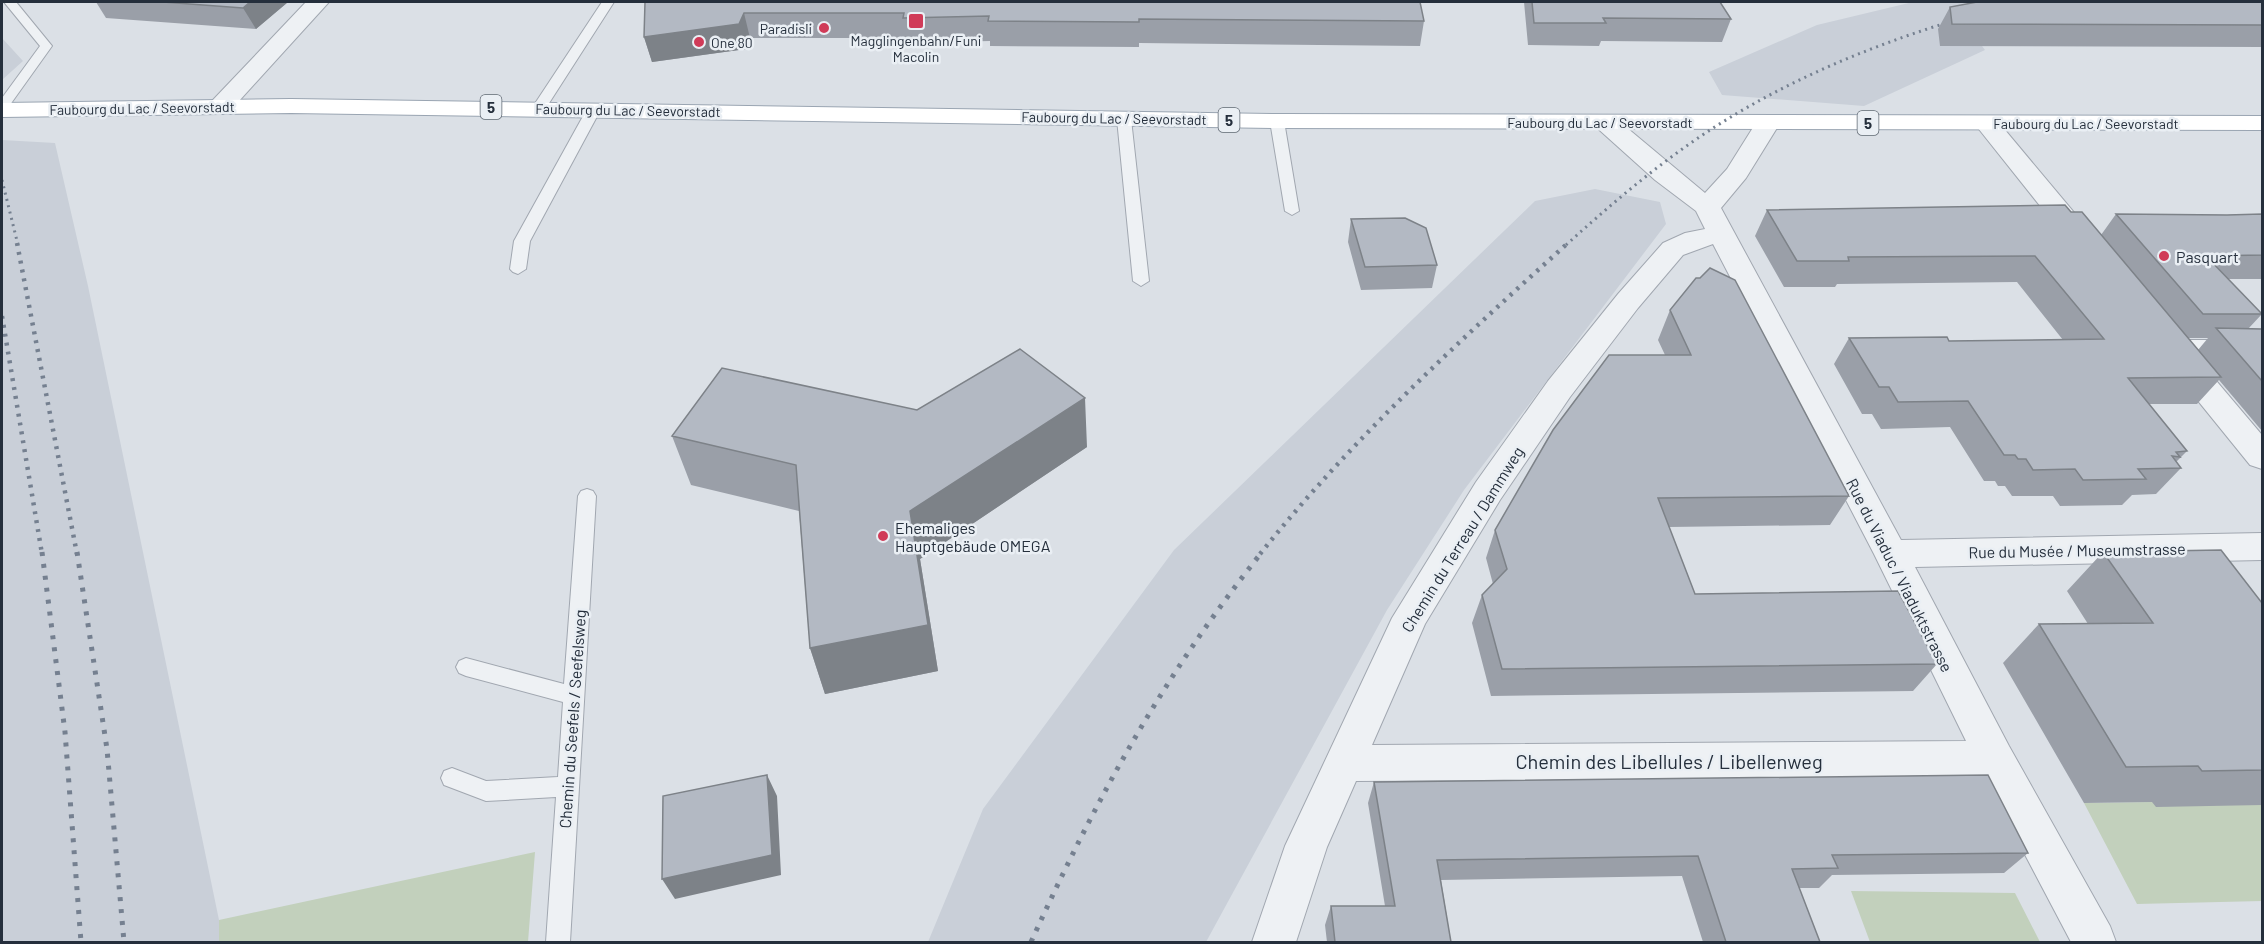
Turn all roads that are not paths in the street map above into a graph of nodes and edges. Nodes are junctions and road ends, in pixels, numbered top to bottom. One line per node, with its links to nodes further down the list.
1 (10, 2): 4 (lane)
2 (318, 2): 5 (street)
3 (608, 2): 6 (lane)
4 (2, 106)
5 (220, 107): 6 (main road, Faubourg du Lac / Seevorstadt / 5); 8 (main road, Faubourg du Lac / Seevorstadt / 5)
6 (538, 108): 7 (main road, Faubourg du Lac / Seevorstadt / 5)
7 (594, 109): 9 (main road, Faubourg du Lac / Seevorstadt / 5); 18 (lane)
8 (2, 110)
9 (1124, 119): 10 (main road, Faubourg du Lac / Seevorstadt / 5); 19 (lane)
10 (1277, 121): 11 (main road, Faubourg du Lac / Seevorstadt / 5); 15 (lane)
11 (1605, 122): 12 (main road, Faubourg du Lac / Seevorstadt / 5); 16 (street, Rue du Viaduc / Viaduktstrasse)
12 (1768, 123): 13 (main road, Faubourg du Lac / Seevorstadt / 5); 16 (street)
13 (1986, 123): 14 (main road, Faubourg du Lac / Seevorstadt / 5); 17 (street)
14 (2262, 123)
15 (1292, 211)
16 (1714, 221): 25 (street, Rue du Viaduc / Viaduktstrasse); 29 (street, Chemin du Terreau / Dammweg)
17 (2096, 257)
18 (518, 269)
19 (1142, 281)
20 (2162, 337): 21 (lane); 22 (street)
21 (2262, 346)
22 (2262, 457)
23 (587, 496): 27 (lane, Chemin du Seefels / Seefelsweg)
24 (2262, 546): 25 (street, Rue du Musée / Museumstrasse)
25 (1891, 554): 28 (street, Rue du Viaduc / Viaduktstrasse)
26 (466, 667): 27 (lane)
27 (574, 696): 31 (lane, Chemin du Seefels / Seefelsweg)
28 (1995, 759): 29 (street, Chemin des Libellules / Libellenweg); 34 (street, Rue du Viaduc / Viaduktstrasse)
29 (1343, 763): 33 (street, Chemin du Terreau / Dammweg)
30 (452, 778): 31 (lane)
31 (568, 786): 32 (lane, Chemin du Seefels / Seefelsweg)
32 (558, 942)
33 (1274, 942)
34 (2094, 942)

